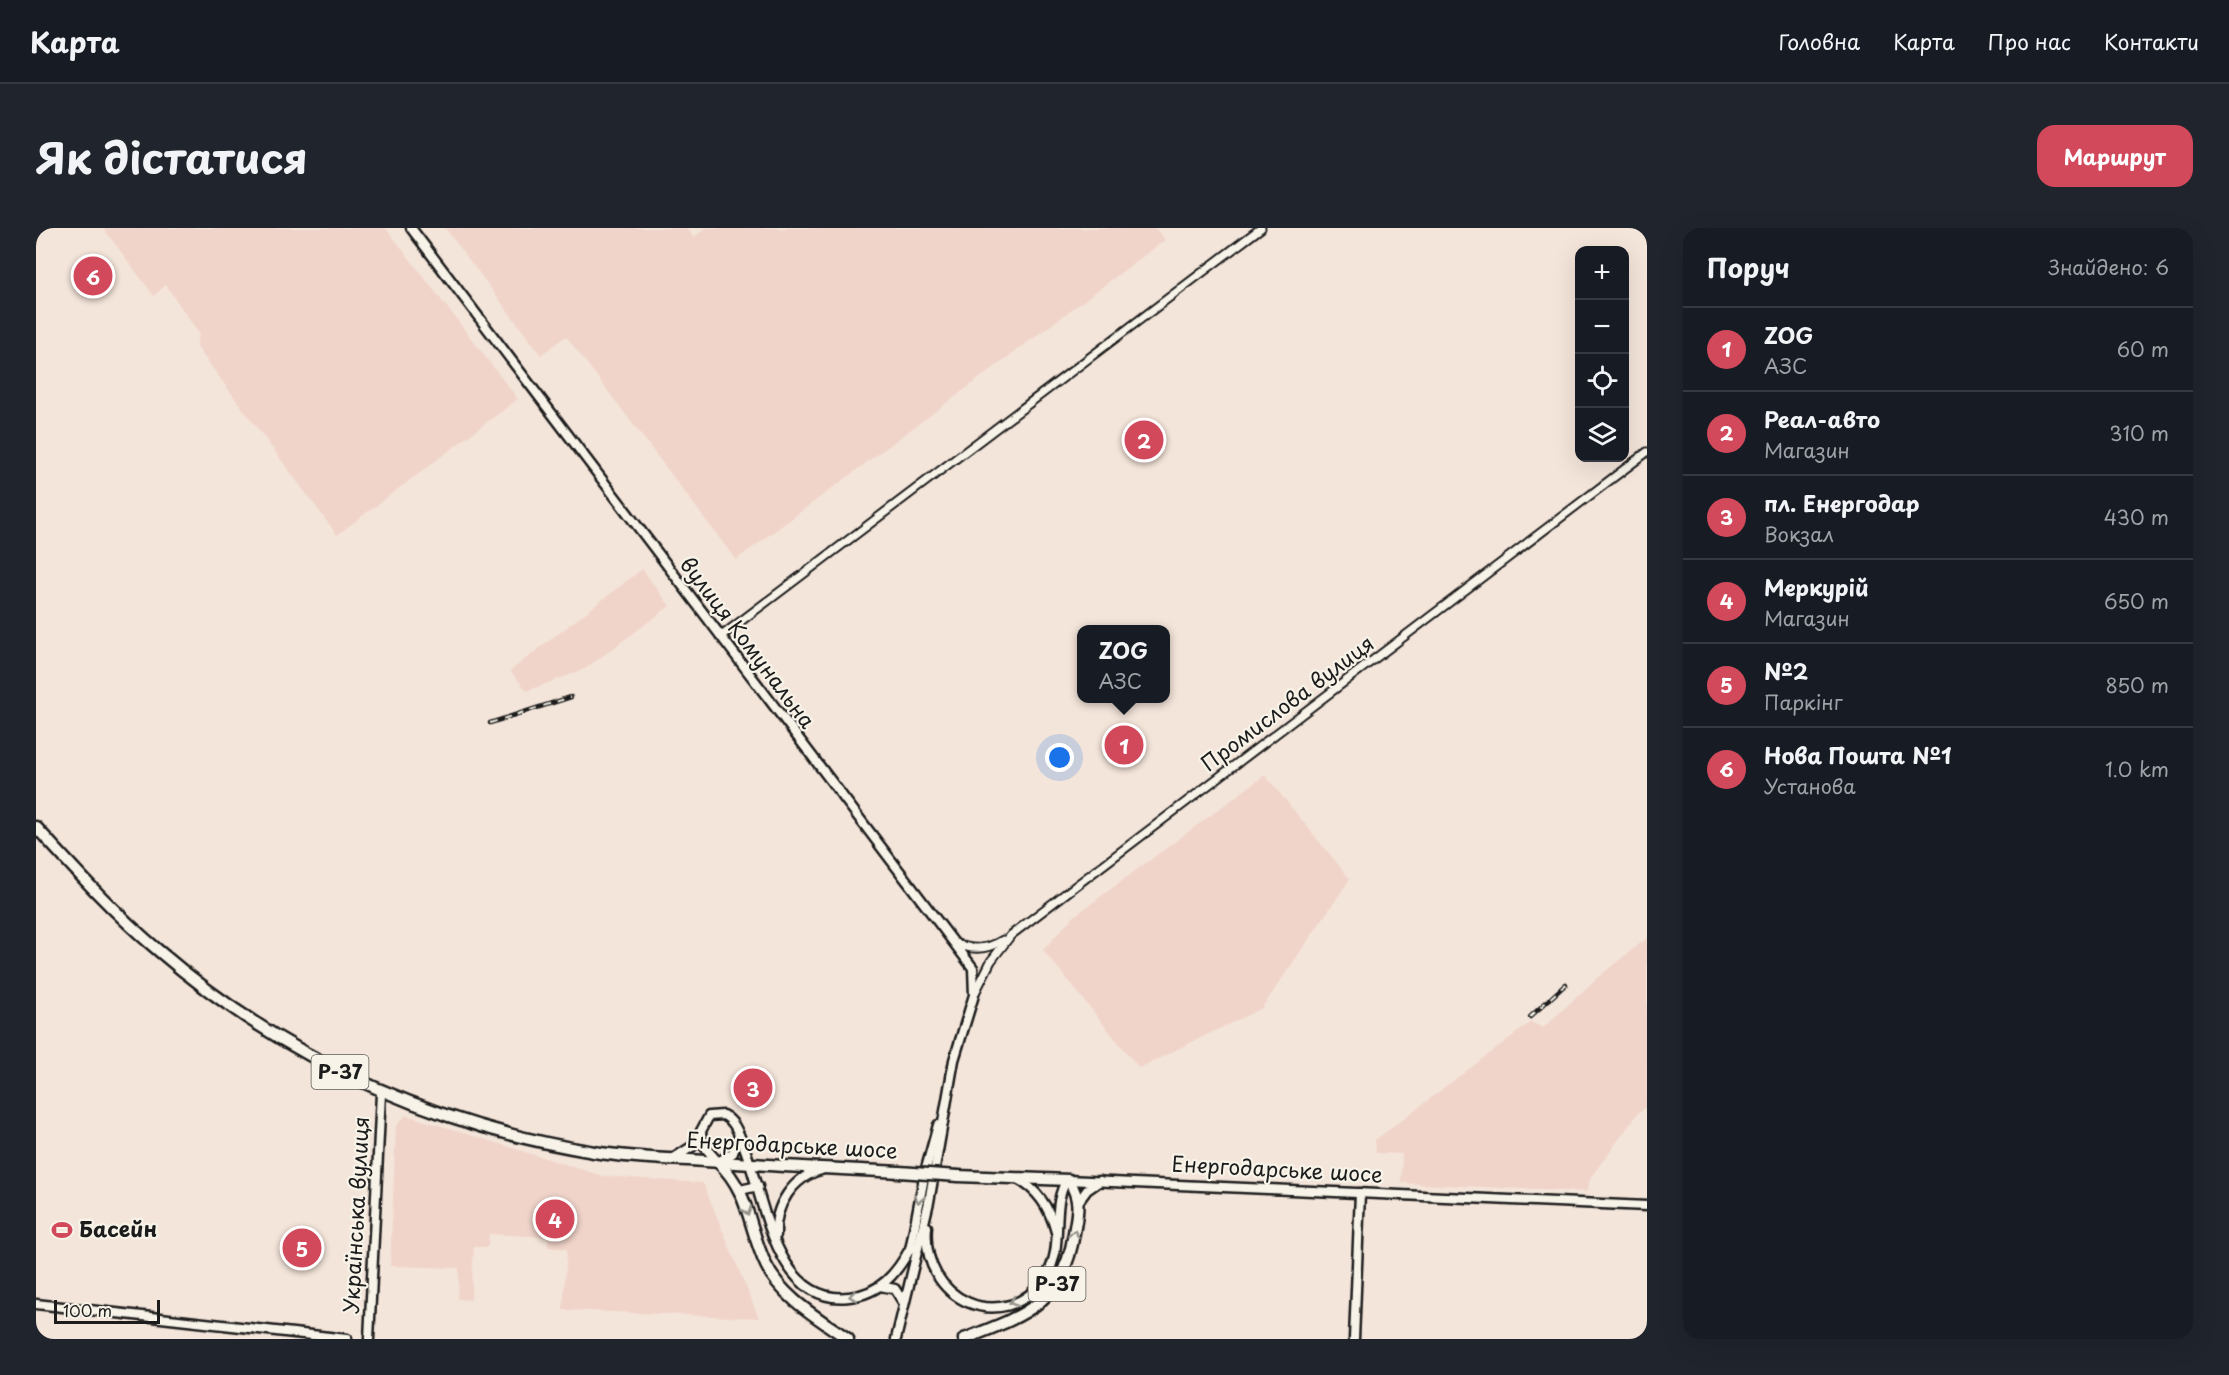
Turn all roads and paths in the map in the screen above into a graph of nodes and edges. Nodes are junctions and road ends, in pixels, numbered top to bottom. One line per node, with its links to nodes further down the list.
1 (411, 228): 4 (street, вулиця Комунальна)
2 (1261, 228): 4 (street)
3 (1647, 452): 6 (street, Промислова вулиця)
4 (720, 638): 7 (street, вулиця Комунальна)
5 (36, 827): 9 (main road, Енергодарське шосе / Р-37)
6 (1011, 935): 7 (street); 8 (street, Промислова вулиця)
7 (953, 942): 8 (street, вулиця Комунальна)
8 (972, 1002): 10 (street, вулиця Комунальна)
9 (381, 1093): 13 (main road, Енергодарське шосе / Р-37); 35 (street, Українська вулиця)
10 (945, 1102): 23 (street); 29 (street, one-way to 29)
11 (701, 1130): 12 (street); 13 (street); 14 (street)
12 (739, 1135): 14 (street); 15 (street)
13 (670, 1159): 14 (main road, Енергодарське шосе / Р-37)
14 (718, 1162): 15 (main road, Енергодарське шосе / Р-37); 21 (main road)
15 (751, 1164): 16 (main road, Енергодарське шосе / Р-37); 20 (street)
16 (826, 1169): 17 (main road, Енергодарське шосе / Р-37, bridge); 28 (street)
17 (1014, 1178): 18 (main road, Енергодарське шосе / Р-37); 27 (street)
18 (1069, 1180): 19 (street, Енергодарське шосе); 24 (main road); 26 (street)
19 (1100, 1181): 22 (street, Енергодарське шосе); 24 (street)
20 (758, 1186): 21 (street); 28 (street)
21 (740, 1190): 36 (main road, one-way to 36)
22 (1360, 1193): 25 (street, Енергодарське шосе); 38 (street)
23 (929, 1202): 27 (street, one-way to 23); 31 (street)
24 (1078, 1206): 26 (street); 37 (main road, Р-37, one-way to 24)
25 (1647, 1206)
26 (1059, 1209): 27 (street)
27 (1058, 1242)
28 (777, 1245): 30 (street, one-way to 28)
29 (910, 1247): 30 (street); 31 (street)
30 (880, 1286): 31 (street)
31 (903, 1302): 33 (street)
32 (36, 1304): 34 (street)
33 (896, 1338)
34 (348, 1339)
35 (369, 1339)
36 (848, 1339)
37 (964, 1339)
38 (1354, 1339)

